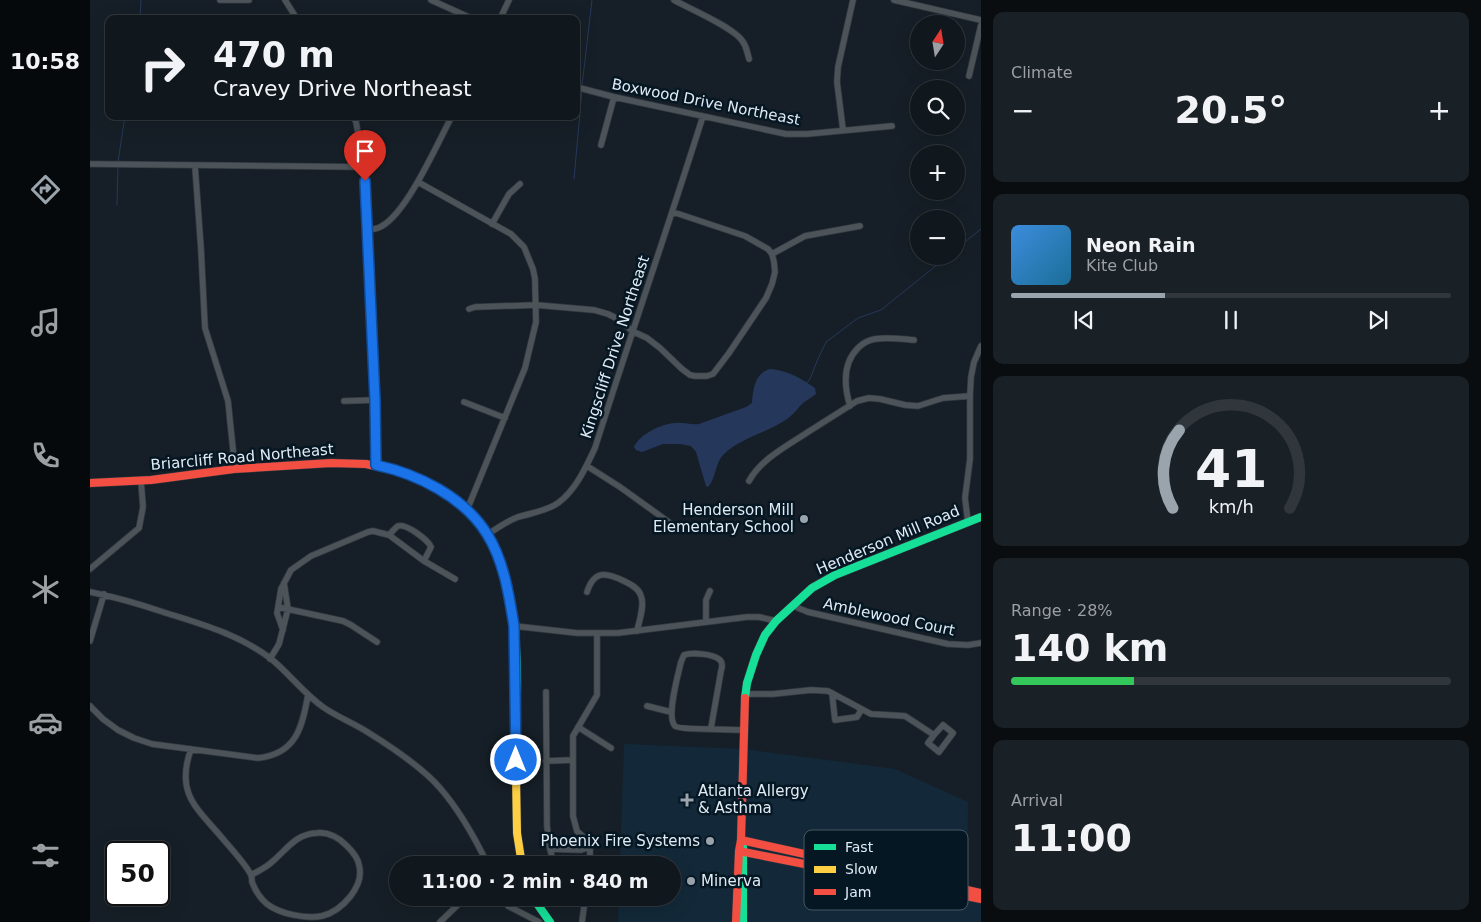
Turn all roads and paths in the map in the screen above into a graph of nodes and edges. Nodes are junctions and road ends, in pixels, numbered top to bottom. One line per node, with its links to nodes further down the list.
1 (220, 0): 2 (street)
2 (249, 0)
3 (285, 0): 9 (street)
4 (431, 0): 10 (street)
5 (509, 0): 11 (street)
6 (674, 0): 14 (street)
7 (853, 0): 22 (street)
8 (894, 0): 12 (street)
9 (294, 15)
10 (465, 15)
11 (502, 15)
12 (981, 20)
13 (981, 25): 15 (street)
14 (749, 59)
15 (969, 76)
16 (580, 88): 17 (street, Boxwood Drive Northeast)
17 (614, 96): 18 (street, Boxwood Drive Northeast); 23 (street)
18 (703, 116): 22 (street, Boxwood Drive Northeast); 29 (street, Kingscliff Drive Northeast)
19 (355, 120): 26 (street)
20 (450, 120): 27 (street)
21 (892, 126): 22 (street, Boxwood Drive Northeast)
22 (843, 130)
23 (601, 145)
24 (90, 164): 25 (street)
25 (195, 166): 26 (street); 47 (street)
26 (364, 167): 32 (street)
27 (418, 182): 30 (street); 32 (street)
28 (520, 184): 30 (street)
29 (673, 212): 33 (street); 36 (street, Kingscliff Drive Northeast)
30 (492, 224): 34 (street)
31 (860, 226): 33 (street)
32 (368, 230): 40 (street)
33 (772, 254): 36 (street)
34 (536, 305): 35 (street); 36 (street); 44 (street)
35 (469, 309)
36 (632, 331): 46 (street, Kingscliff Drive Northeast)
37 (914, 340): 43 (street)
38 (981, 346): 39 (street)
39 (970, 396): 43 (street); 53 (street)
40 (375, 400): 41 (street); 45 (street)
41 (344, 401)
42 (464, 402): 44 (street)
43 (850, 406): 49 (street)
44 (505, 418): 51 (street)
45 (376, 465): 47 (street, Briarcliff Road Northeast); 51 (street, Briarcliff Road Northeast)
46 (587, 466): 54 (street); 56 (street, Kingscliff Drive Northeast)
47 (235, 469): 48 (street, Briarcliff Road Northeast)
48 (141, 481): 50 (street, Briarcliff Road Northeast); 58 (street)
49 (749, 481)
50 (90, 483)
51 (466, 510): 56 (street, Briarcliff Road Northeast)
52 (981, 517): 53 (street, Henderson Mill Road)
53 (968, 522): 65 (street, Henderson Mill Road)
54 (677, 528)
55 (388, 535): 57 (street); 57 (street); 60 (street)
56 (487, 535): 70 (street, Briarcliff Road Northeast)
57 (424, 561): 59 (street)
58 (90, 569)
59 (455, 579)
60 (284, 583): 66 (street); 67 (street)
61 (710, 590): 69 (street)
62 (90, 592): 64 (street)
63 (587, 592): 72 (street)
64 (104, 594): 74 (street); 77 (street)
65 (794, 604): 68 (street, Henderson Mill Road); 76 (street, Amblewood Court)
66 (278, 607): 67 (street); 71 (street)
67 (288, 609): 71 (street); 75 (street)
68 (776, 621): 69 (street); 80 (street, Henderson Mill Road)
69 (706, 622): 72 (street)
70 (514, 626): 73 (street); 100 (street, Briarcliff Road Northeast)
71 (283, 630): 77 (street)
72 (637, 631): 73 (street)
73 (597, 634): 86 (street)
74 (90, 641)
75 (377, 642)
76 (981, 643)
77 (270, 659): 81 (street)
78 (546, 692): 93 (street)
79 (832, 693): 80 (street); 84 (street); 84 (street)
80 (746, 694): 88 (street, Henderson Mill Road)
81 (308, 695): 91 (street); 99 (street)
82 (90, 706): 91 (street)
83 (647, 706): 85 (street)
84 (860, 708): 89 (street)
85 (671, 712): 87 (street); 87 (street)
86 (578, 727): 90 (street); 92 (street)
87 (711, 728): 88 (street)
88 (744, 730): 94 (street, Henderson Mill Road)
89 (934, 735): 89 (street)
90 (611, 748)
91 (191, 749): 104 (street)
92 (573, 760): 93 (street); 95 (street)
93 (546, 761): 96 (street)
94 (741, 840): 97 (street, Henderson Mill Road); 98 (street)
95 (590, 842): 96 (street); 102 (street)
96 (550, 849): 101 (street)
97 (741, 851): 103 (street); 117 (street, Henderson Mill Road); 118 (street, Henderson Mill Road)
98 (804, 854)
99 (483, 856)
100 (520, 856)
101 (552, 856)
102 (590, 856)
103 (804, 864)
104 (251, 875): 104 (street)
105 (968, 890): 106 (street)
106 (981, 893)
107 (968, 896): 108 (street)
108 (981, 899)
109 (457, 906): 113 (street)
110 (508, 906): 114 (street)
111 (540, 906): 115 (street)
112 (584, 906): 116 (street)
113 (440, 922)
114 (539, 922)
115 (550, 922)
116 (582, 922)
117 (736, 922)
118 (743, 922)

